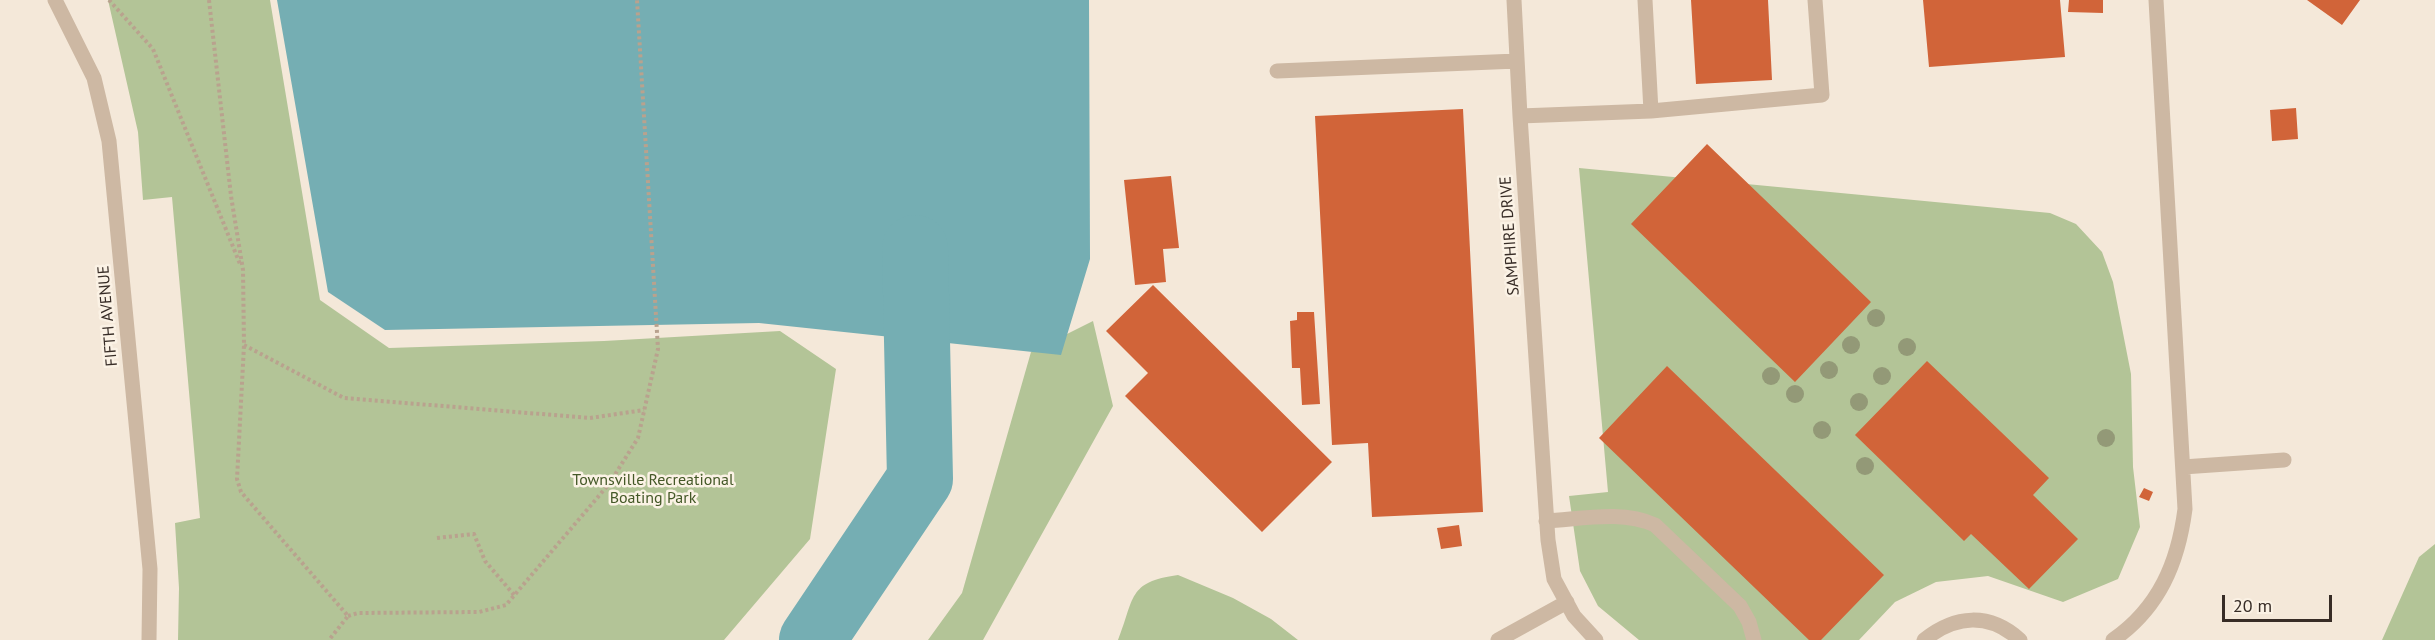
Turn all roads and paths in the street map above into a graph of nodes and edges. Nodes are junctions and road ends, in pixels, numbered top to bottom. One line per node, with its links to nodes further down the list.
1 (55, 0): 23 (street, FIFTH AVENUE)
2 (109, 0): 13 (path)
3 (209, 0): 13 (path)
4 (638, 0): 15 (path)
5 (1514, 0): 9 (street, SAMPHIRE DRIVE)
6 (1645, 0): 11 (street)
7 (1815, 0): 11 (street)
8 (2156, 0): 17 (street)
9 (1517, 61): 10 (street); 12 (street, SAMPHIRE DRIVE)
10 (1277, 71)
11 (1651, 111): 12 (street)
12 (1521, 116): 18 (street, SAMPHIRE DRIVE)
13 (243, 270): 14 (path)
14 (244, 345): 15 (path); 22 (path)
15 (644, 411): 20 (path)
16 (2284, 460): 17 (street)
17 (2183, 467): 30 (street)
18 (1546, 521): 21 (street, SAMPHIRE DRIVE); 27 (street)
19 (437, 538): 20 (path)
20 (515, 596): 22 (path)
21 (1567, 602): 25 (street); 26 (street, SAMPHIRE DRIVE)
22 (348, 615): 24 (path)
23 (149, 640)
24 (329, 640)
25 (1498, 640)
26 (1596, 640)
27 (1754, 640)
28 (1924, 640): 29 (street)
29 (2020, 640)
30 (2113, 640)

